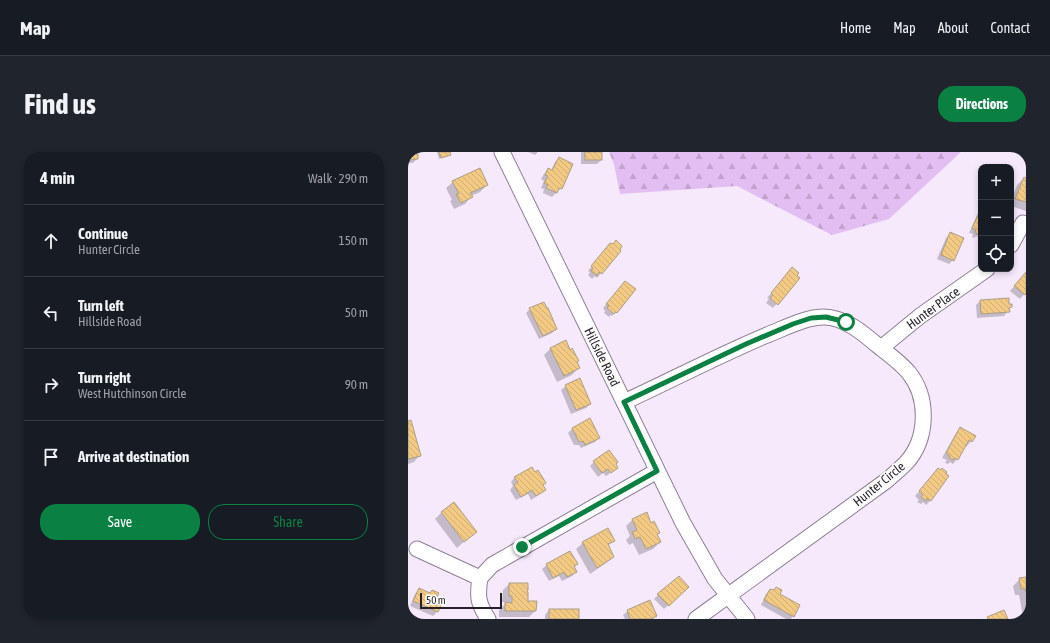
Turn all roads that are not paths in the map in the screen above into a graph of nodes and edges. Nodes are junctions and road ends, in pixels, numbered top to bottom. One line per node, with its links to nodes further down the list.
1 (502, 152): 6 (street, Hillside Road)
2 (1023, 223): 3 (street)
3 (1014, 240)
4 (983, 272): 5 (street, Hunter Place)
5 (881, 348): 6 (street, Hunter Circle); 10 (street, Hunter Circle)
6 (624, 402): 7 (street, Hillside Road)
7 (657, 471): 9 (street); 10 (street, Hillside Road)
8 (417, 550): 9 (street)
9 (480, 578): 11 (street)
10 (728, 597): 12 (street, Hunter Circle); 13 (street, Hillside Road)
11 (488, 619)
12 (696, 619)
13 (747, 619)

